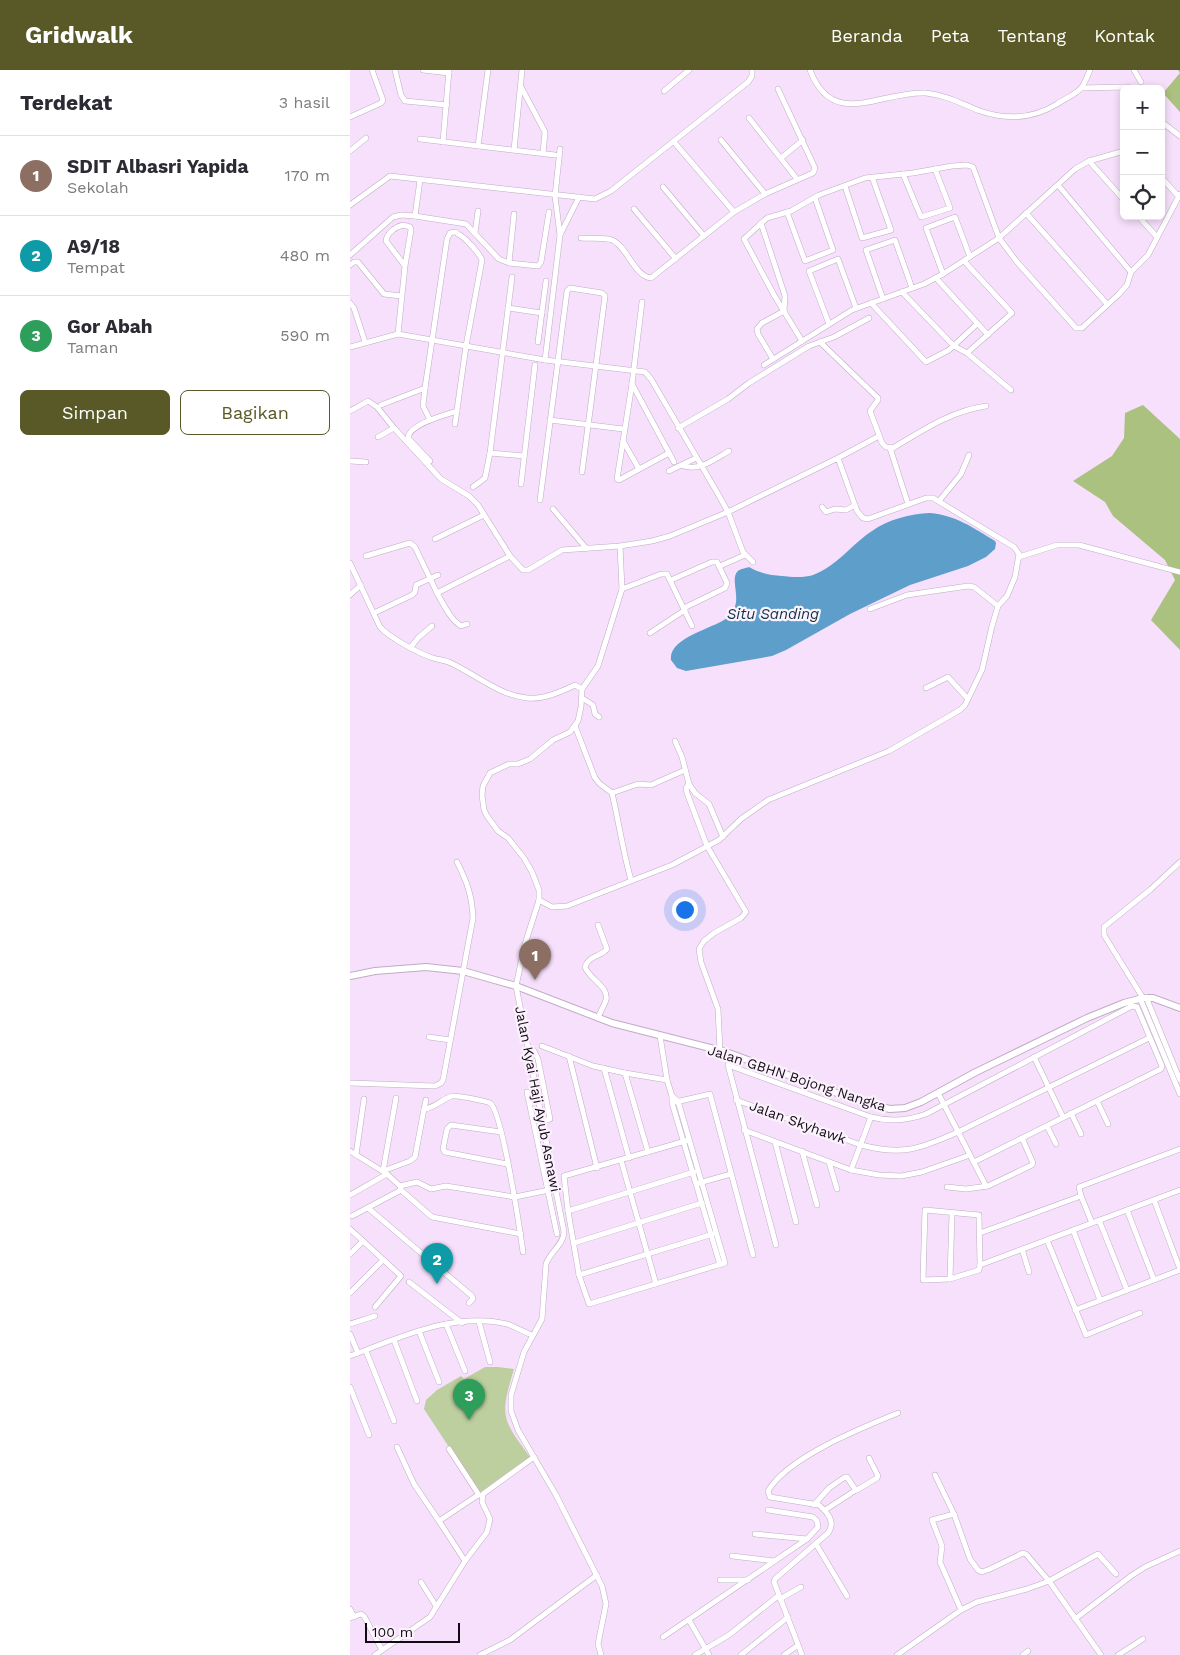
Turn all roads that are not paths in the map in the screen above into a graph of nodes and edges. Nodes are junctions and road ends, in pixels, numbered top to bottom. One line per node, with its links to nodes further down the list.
1 (372, 70): 19 (street)
2 (394, 70): 18 (street)
3 (423, 70): 11 (street)
4 (488, 70): 29 (street)
5 (522, 70): 13 (street)
6 (689, 70): 17 (street)
7 (752, 70): 28 (street)
8 (810, 70): 15 (street)
9 (1090, 70): 15 (street)
10 (1134, 70): 12 (street)
11 (449, 71): 18 (street)
12 (1141, 82)
13 (521, 87): 30 (street); 34 (street)
14 (1120, 87): 15 (street)
15 (1081, 88)
16 (778, 89): 26 (street)
17 (664, 91)
18 (447, 105): 27 (street)
19 (350, 117)
20 (749, 118): 36 (street)
21 (1165, 124): 22 (street)
22 (1180, 136)
23 (366, 138): 32 (street)
24 (420, 140): 27 (street)
25 (721, 140): 47 (street)
26 (803, 140): 36 (street); 41 (street)
27 (443, 142): 29 (street)
28 (674, 142): 51 (street); 57 (street)
29 (478, 146): 30 (street)
30 (514, 150): 34 (street)
31 (560, 150): 48 (street)
32 (350, 151)
33 (1120, 152): 37 (street)
34 (543, 153): 35 (street)
35 (555, 155)
36 (781, 158): 41 (street)
37 (1089, 161): 44 (street); 49 (street)
38 (935, 169): 39 (street); 39 (street); 69 (street)
39 (903, 174): 40 (street)
40 (872, 177): 45 (street); 45 (street)
41 (797, 179): 47 (street)
42 (420, 180): 48 (street); 53 (street); 61 (street)
43 (1165, 182): 50 (street)
44 (1058, 185): 59 (street); 77 (street)
45 (844, 186): 52 (street)
46 (663, 188): 66 (street)
47 (765, 194): 57 (street)
48 (556, 196): 51 (street); 65 (street)
49 (1120, 196)
50 (1179, 196): 67 (street)
51 (579, 198): 65 (street)
52 (815, 198): 58 (street); 58 (street)
53 (350, 205)
54 (634, 209): 72 (street)
55 (478, 211): 64 (street)
56 (549, 212): 74 (street)
57 (734, 212): 66 (street)
58 (787, 212): 63 (street)
59 (1026, 213): 69 (street); 89 (street)
60 (514, 214): 74 (street)
61 (415, 216): 64 (street); 70 (street)
62 (1142, 220): 67 (street)
63 (761, 223): 92 (street); 92 (street)
64 (475, 233): 74 (street)
65 (560, 235): 110 (street)
66 (704, 236): 72 (street)
67 (1157, 237): 77 (street)
68 (581, 238): 72 (street)
69 (999, 238): 71 (street); 89 (street)
70 (350, 254)
71 (970, 257): 73 (street); 78 (street)
72 (676, 259)
73 (964, 260): 78 (street); 98 (street)
74 (509, 263)
75 (350, 265): 84 (street)
76 (405, 266): 76 (street); 84 (street)
77 (1131, 272): 89 (street)
78 (943, 274): 80 (street)
79 (512, 277): 90 (street)
80 (936, 278): 82 (street); 96 (street)
81 (546, 281): 93 (street)
82 (912, 288): 83 (street); 85 (street)
83 (902, 292): 85 (street); 105 (street)
84 (401, 296): 97 (street)
85 (883, 299): 88 (street)
86 (350, 302): 101 (street)
87 (642, 302): 115 (street)
88 (871, 303): 91 (street); 105 (street)
89 (1107, 304)
90 (508, 308): 93 (street); 107 (street)
91 (856, 308): 95 (street); 95 (street)
92 (784, 311): 100 (street); 109 (street)
93 (542, 313): 102 (street)
94 (870, 318): 103 (street)
95 (829, 324): 100 (street)
96 (977, 324): 98 (street); 105 (street)
97 (398, 334): 99 (street); 101 (street)
98 (988, 335): 108 (street)
99 (432, 340): 104 (street); 104 (street); 117 (street)
100 (802, 341): 109 (street)
101 (365, 342): 106 (street)
102 (538, 342)
103 (820, 342): 130 (street); 132 (street)
104 (466, 346): 107 (street); 124 (street)
105 (954, 346): 108 (street)
106 (350, 347)
107 (502, 351): 110 (street); 138 (street)
108 (967, 353): 118 (street)
109 (773, 359): 114 (street)
110 (546, 360): 111 (street)
111 (558, 360): 113 (street); 113 (street); 126 (street)
112 (536, 365): 140 (street)
113 (596, 365): 115 (street); 128 (street)
114 (764, 365)
115 (633, 370): 116 (street); 130 (street)
116 (632, 384): 131 (street); 136 (street)
117 (424, 388): 119 (street); 121 (street)
118 (1010, 390)
119 (415, 393): 120 (street); 121 (street)
120 (381, 405)
121 (424, 406): 125 (street)
122 (986, 406): 135 (street)
123 (350, 411): 129 (street)
124 (457, 411): 125 (street); 127 (street)
125 (430, 420): 145 (street)
126 (550, 420): 128 (street); 154 (street)
127 (455, 424)
128 (588, 424): 131 (street); 151 (street)
129 (394, 428): 133 (street); 161 (street)
130 (678, 428): 141 (street)
131 (624, 429): 134 (street)
132 (879, 436): 135 (street); 142 (street)
133 (378, 437)
134 (622, 440): 149 (street); 149 (street)
135 (890, 448): 156 (street)
136 (669, 452): 146 (street); 149 (street)
137 (729, 452): 148 (street)
138 (490, 453): 140 (street); 153 (street)
139 (969, 455): 155 (street)
140 (524, 456): 152 (street)
141 (696, 458): 147 (street); 148 (street)
142 (838, 458): 157 (street); 160 (street)
143 (350, 461): 144 (street)
144 (366, 462)
145 (430, 462)
146 (674, 462)
147 (682, 465): 148 (street); 150 (street)
148 (700, 465): 160 (street)
149 (639, 469)
150 (669, 471)
151 (582, 472)
152 (521, 484)
153 (473, 488)
154 (540, 500)
155 (939, 501): 156 (street); 168 (street)
156 (908, 504): 157 (street)
157 (855, 505): 158 (street)
158 (822, 507)
159 (553, 509): 164 (street)
160 (728, 512): 163 (street); 165 (street)
161 (484, 515): 162 (street); 167 (street)
162 (435, 539)
163 (620, 546): 164 (street); 177 (street)
164 (586, 548): 167 (street)
165 (745, 555): 169 (street); 171 (street)
166 (366, 556): 174 (street)
167 (510, 556): 178 (street)
168 (1019, 557): 172 (street); 180 (street)
169 (753, 562)
170 (350, 563): 176 (street)
171 (720, 566): 175 (street); 181 (street)
172 (1180, 572)
173 (438, 575): 174 (street)
174 (430, 579): 178 (street); 183 (street)
175 (671, 580): 177 (street); 181 (street)
176 (361, 585): 179 (street); 183 (street)
177 (622, 589): 190 (street)
178 (437, 593): 184 (street)
179 (350, 595)
180 (998, 606): 182 (street); 192 (street)
181 (684, 609): 186 (street); 187 (street)
182 (870, 609)
183 (374, 613): 188 (street)
184 (467, 624)
185 (432, 626): 188 (street)
186 (692, 626)
187 (650, 633)
188 (411, 647): 190 (street)
189 (926, 688): 192 (street)
190 (582, 689): 191 (street)
191 (582, 698): 193 (street); 194 (street)
192 (968, 699): 199 (street)
193 (599, 717)
194 (575, 726): 198 (street); 204 (street, Jalan Kyai Haji Ayub Asnawi)
195 (675, 742): 196 (street)
196 (685, 770): 197 (street); 198 (street)
197 (689, 784): 199 (street); 200 (street)
198 (612, 793): 203 (street)
199 (723, 837): 200 (street)
200 (707, 846): 203 (street); 218 (street)
201 (456, 862): 206 (street)
202 (1180, 862): 209 (street)
203 (631, 880): 204 (street)
204 (538, 900): 208 (street, Jalan Kyai Haji Ayub Asnawi)
205 (598, 924): 211 (street)
206 (462, 971): 207 (street, Jalan GBHN Bojong Nangka); 208 (street, Jalan GBHN Bojong Nangka); 215 (street)
207 (350, 976)
208 (516, 986): 211 (street, Jalan GBHN Bojong Nangka); 217 (street, Jalan Kyai Haji Ayub Asnawi)
209 (1143, 998): 210 (street); 225 (street); 228 (street, Jalan GBHN Bojong Nangka); 229 (street)
210 (1180, 1008)
211 (598, 1018): 212 (street, Jalan GBHN Bojong Nangka)
212 (660, 1036): 218 (street, Jalan GBHN Bojong Nangka); 224 (street)
213 (429, 1037): 215 (street)
214 (1149, 1038): 220 (street); 227 (street, Jalan Skyhawk); 236 (street)
215 (450, 1040): 226 (street)
216 (542, 1046): 219 (street)
217 (529, 1047): 230 (street, Jalan Kyai Haji Ayub Asnawi); 242 (street)
218 (723, 1052): 221 (street); 228 (street, Jalan GBHN Bojong Nangka)
219 (569, 1056): 222 (street); 265 (street)
220 (1034, 1057): 227 (street); 237 (street)
221 (728, 1065): 235 (street); 240 (street)
222 (604, 1068): 223 (street); 260 (street)
223 (625, 1073): 224 (street); 257 (street)
224 (667, 1080): 234 (street)
225 (1180, 1080)
226 (350, 1083)
227 (1048, 1087): 241 (street); 247 (street, Jalan Skyhawk)
228 (938, 1093): 237 (street)
229 (1180, 1094)
230 (538, 1095): 242 (street, Jalan Kyai Haji Ayub Asnawi); 276 (street)
231 (396, 1098): 268 (street)
232 (364, 1099): 258 (street)
233 (426, 1100): 238 (street)
234 (674, 1100): 250 (street); 269 (street)
235 (736, 1100): 245 (street); 253 (street, Jalan Skyhawk)
236 (1097, 1101): 239 (street); 243 (street)
237 (944, 1104): 240 (street); 247 (street)
238 (424, 1109): 246 (street); 268 (street)
239 (1071, 1113): 241 (street); 248 (street)
240 (871, 1117): 253 (street)
241 (1063, 1117): 244 (street)
242 (543, 1121): 274 (street, Jalan Kyai Haji Ayub Asnawi)
243 (1108, 1124)
244 (1047, 1126): 249 (street); 252 (street)
245 (744, 1130): 251 (street); 303 (street)
246 (501, 1132): 264 (street); 264 (street)
247 (958, 1132): 253 (street, Jalan Skyhawk); 259 (street)
248 (1081, 1134)
249 (1022, 1138): 263 (street); 271 (street)
250 (686, 1141): 257 (street); 267 (street)
251 (775, 1142): 256 (street); 291 (street)
252 (1056, 1144)
253 (861, 1145): 266 (street)
254 (1180, 1149): 280 (street)
255 (350, 1151): 258 (street)
256 (802, 1151): 262 (street); 284 (street)
257 (648, 1152): 260 (street)
258 (356, 1155): 268 (street)
259 (970, 1155): 263 (street); 266 (street)
260 (628, 1158): 261 (street)
261 (621, 1160): 265 (street); 278 (street)
262 (829, 1162): 266 (street); 275 (street)
263 (974, 1162): 271 (street)
264 (507, 1164): 281 (street)
265 (597, 1168): 287 (street)
266 (851, 1170)
267 (695, 1171): 270 (street); 278 (street)
268 (385, 1172): 273 (street); 279 (street)
269 (731, 1174): 270 (street); 308 (street)
270 (699, 1183): 283 (street); 296 (street)
271 (986, 1186): 272 (street)
272 (947, 1187)
273 (400, 1188): 281 (street); 285 (street); 298 (street)
274 (554, 1189): 276 (street); 332 (street, Jalan Kyai Haji Ayub Asnawi)
275 (837, 1189)
276 (548, 1190): 281 (street); 299 (street)
277 (1180, 1190): 282 (street)
278 (630, 1192): 287 (street); 292 (street)
279 (351, 1193)
280 (1082, 1196): 293 (street); 297 (street)
281 (515, 1197): 298 (street)
282 (1154, 1200): 286 (street); 311 (street)
283 (702, 1203): 292 (street); 296 (street)
284 (817, 1205)
285 (368, 1208): 289 (street); 321 (street)
286 (1127, 1210): 290 (street); 315 (street)
287 (568, 1211): 302 (street)
288 (952, 1212): 297 (street); 314 (street); 314 (street)
289 (352, 1216)
290 (1099, 1220): 293 (street); 318 (street)
291 (796, 1222)
292 (638, 1223): 302 (street); 307 (street)
293 (1092, 1223): 295 (street)
294 (350, 1229): 301 (street)
295 (1073, 1230): 300 (street); 320 (street)
296 (713, 1233): 307 (street); 317 (street)
297 (980, 1233): 310 (street)
298 (520, 1234): 305 (street)
299 (557, 1234)
300 (1047, 1240): 304 (street); 323 (street)
301 (363, 1241): 306 (street); 309 (street)
302 (574, 1243): 313 (street)
303 (776, 1246)
304 (1022, 1249): 310 (street); 312 (street)
305 (523, 1252)
306 (350, 1254)
307 (647, 1254): 313 (street); 317 (street)
308 (753, 1255)
309 (383, 1260): 319 (street); 322 (street)
310 (980, 1265): 314 (street)
311 (1180, 1270): 315 (street)
312 (1029, 1272)
313 (579, 1275): 317 (street)
314 (950, 1278)
315 (1154, 1280): 318 (street)
316 (409, 1282): 327 (street)
317 (656, 1284)
318 (1127, 1290): 320 (street)
319 (350, 1292)
320 (1100, 1300): 323 (street)
321 (469, 1303)
322 (375, 1307)
323 (1075, 1310): 324 (street)
324 (1140, 1313)
325 (374, 1316): 328 (street)
326 (479, 1322): 327 (street); 332 (street); 337 (street)
327 (462, 1323): 329 (street)
328 (350, 1324)
329 (446, 1324): 330 (street); 338 (street)
330 (418, 1331): 333 (street); 339 (street)
331 (350, 1334): 335 (street)
332 (532, 1335): 347 (street)
333 (394, 1340): 334 (street); 341 (street)
334 (366, 1351): 335 (street); 343 (street)
335 (358, 1353): 336 (street)
336 (350, 1356)
337 (490, 1362)
338 (465, 1371)
339 (439, 1382)
340 (350, 1387): 344 (street)
341 (417, 1401)
342 (898, 1413): 352 (street)
343 (394, 1421)
344 (369, 1435)
345 (397, 1447): 356 (street)
346 (449, 1449): 351 (street)
347 (534, 1457): 351 (street); 365 (street)
348 (869, 1458): 350 (street)
349 (935, 1475): 355 (street)
350 (856, 1490): 352 (street); 354 (street)
351 (480, 1496): 356 (street); 362 (street)
352 (814, 1505): 354 (street)
353 (768, 1510): 358 (street)
354 (825, 1510): 359 (street)
355 (954, 1514): 368 (street); 375 (street)
356 (438, 1521): 362 (street)
357 (755, 1534): 358 (street)
358 (807, 1539): 363 (street)
359 (816, 1544): 371 (street); 372 (street)
360 (1180, 1551): 378 (street)
361 (732, 1556): 363 (street)
362 (465, 1561): 373 (street)
363 (774, 1561): 367 (street)
364 (1116, 1574): 368 (street)
365 (597, 1575): 388 (street); 389 (street)
366 (720, 1580): 367 (street)
367 (748, 1580): 379 (street)
368 (1050, 1581): 375 (street); 378 (street)
369 (421, 1582): 373 (street)
370 (801, 1587): 372 (street)
371 (847, 1596)
372 (779, 1598): 377 (street); 383 (street)
373 (436, 1606): 384 (street)
374 (350, 1608): 376 (street)
375 (961, 1610): 385 (street)
376 (352, 1617): 384 (street)
377 (788, 1617): 382 (street); 392 (street)
378 (1075, 1619): 398 (street)
379 (689, 1620): 380 (street); 383 (street)
380 (663, 1637)
381 (1143, 1639): 399 (street)
382 (798, 1646): 393 (street); 394 (street)
383 (705, 1649): 390 (street); 391 (street)
384 (382, 1650): 387 (street)
385 (904, 1650): 395 (street); 396 (street)
386 (1028, 1651): 397 (street)
387 (375, 1655)
388 (480, 1655)
389 (601, 1655)
390 (695, 1655)
391 (709, 1655)
392 (741, 1655)
393 (784, 1655)
394 (802, 1655)
395 (897, 1655)
396 (908, 1655)
397 (1023, 1655)
398 (1102, 1655)
399 (1118, 1655)

